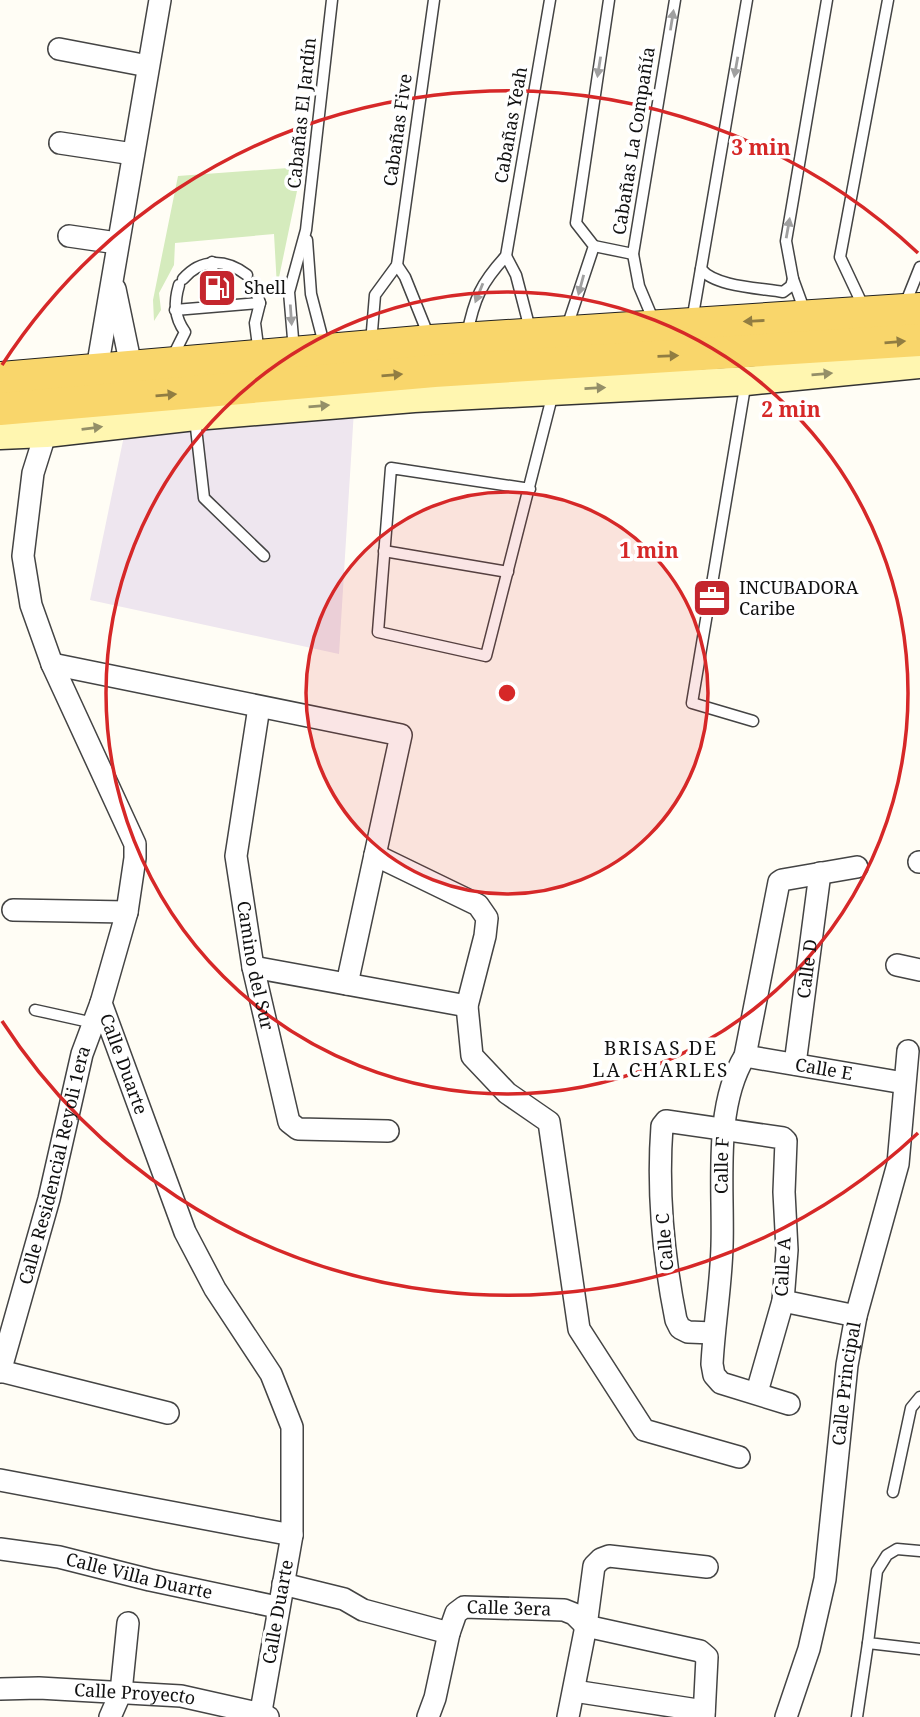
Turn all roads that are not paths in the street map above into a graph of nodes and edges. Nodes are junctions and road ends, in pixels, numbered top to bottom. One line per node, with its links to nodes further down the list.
1 (160, 0): 11 (street)
2 (332, 0): 14 (lane, Cabañas El Jardín)
3 (434, 0): 21 (lane, Cabañas Five)
4 (551, 0): 19 (lane, Cabañas Yeah)
5 (610, 0): 17 (lane, Cabañas La Compañía, one-way to 17)
6 (675, 0): 18 (lane, Cabañas La Compañía, one-way to 6)
7 (747, 0): 23 (lane, one-way to 23)
8 (828, 0): 26 (lane, one-way to 8)
9 (887, 0): 36 (lane)
10 (59, 49): 11 (street)
11 (148, 66): 13 (street)
12 (60, 143): 13 (street)
13 (133, 153): 16 (street)
14 (306, 230): 46 (lane, Cabañas El Jardín); 47 (lane, Cabañas El Jardín, one-way to 47)
15 (69, 236): 16 (street)
16 (117, 243): 24 (street)
17 (594, 246): 18 (lane); 40 (lane, Cabañas La Compañía, one-way to 40)
18 (633, 254): 39 (lane, Cabañas La Compañía)
19 (506, 256): 41 (lane); 42 (lane, one-way to 42)
20 (212, 262): 25 (lane); 30 (lane); 34 (lane)
21 (397, 265): 44 (lane); 45 (lane, Cabañas Five)
22 (920, 267): 35 (lane)
23 (701, 269): 26 (lane); 38 (lane)
24 (112, 275): 51 (street); 53 (street)
25 (213, 277)
26 (793, 279): 37 (lane)
27 (234, 293): 31 (lane)
28 (215, 294): 32 (lane)
29 (197, 295): 33 (lane)
30 (260, 303): 31 (lane); 48 (lane)
31 (235, 305): 32 (lane)
32 (216, 307): 33 (lane)
33 (198, 308): 34 (lane)
34 (175, 310): 49 (lane)
35 (911, 310): 36 (main road)
36 (866, 314): 37 (main road)
37 (807, 318): 38 (main road, one-way to 38)
38 (691, 324): 39 (main road)
39 (656, 326): 40 (main road)
40 (566, 332): 41 (main road)
41 (531, 334): 42 (main road)
42 (466, 338): 44 (main road)
43 (920, 340): 52 (main road, one-way to 43)
44 (431, 341): 45 (main road)
45 (371, 346): 46 (main road)
46 (326, 350): 47 (main road)
47 (294, 354): 48 (main road)
48 (260, 356): 49 (main road)
49 (169, 364): 51 (main road)
50 (920, 365): 52 (street, one-way to 50)
51 (131, 366): 53 (main road)
52 (749, 366): 54 (main road, one-way to 52); 66 (lane)
53 (97, 369): 55 (main road)
54 (557, 376): 57 (street, one-way to 54); 58 (main road, one-way to 54); 60 (lane)
55 (0, 378)
56 (0, 409): 58 (main road)
57 (195, 416): 58 (street, one-way to 57); 62 (lane)
58 (50, 419): 59 (street); 64 (street, Calle Duarte)
59 (0, 435)
60 (530, 489): 61 (lane); 63 (lane)
61 (384, 551): 63 (lane); 63 (lane)
62 (264, 556)
63 (508, 572)
64 (52, 664): 65 (street); 71 (street, Calle Duarte)
65 (259, 706): 67 (street); 73 (street, Camino del Sur)
66 (753, 721)
67 (375, 855): 75 (street); 77 (street)
68 (857, 867): 69 (street)
69 (820, 873): 81 (street, Calle F); 82 (street, Calle D)
70 (13, 910): 71 (street)
71 (127, 912): 76 (street, Calle Duarte)
72 (897, 965): 74 (street)
73 (253, 967): 75 (street); 85 (street, Camino del Sur)
74 (920, 970)
75 (347, 984): 77 (street)
76 (101, 1003): 79 (street, Calle Residencial Reyoli 1era); 97 (street, Calle Duarte)
77 (467, 1006): 94 (street)
78 (35, 1010): 79 (lane)
79 (94, 1023): 89 (street, Calle Residencial Reyoli 1era)
80 (908, 1051): 83 (street, Calle Principal)
81 (745, 1056): 82 (street, Calle E); 84 (street, Calle F)
82 (794, 1064): 83 (street, Calle E)
83 (904, 1083): 87 (street, Calle Principal)
84 (724, 1129): 86 (street, Calle A); 88 (street, Calle F); 88 (street, Calle C)
85 (388, 1131)
86 (783, 1301): 87 (street); 90 (street, Calle A)
87 (856, 1316): 116 (street, Calle Principal)
88 (713, 1333): 90 (street, Calle F)
89 (0, 1371): 93 (street)
90 (757, 1392): 92 (street, Calle F)
91 (920, 1397): 96 (lane)
92 (789, 1404)
93 (168, 1413)
94 (739, 1457)
95 (0, 1480): 97 (street)
96 (893, 1492)
97 (292, 1535): 101 (street, Calle Duarte)
98 (920, 1551): 106 (lane)
99 (0, 1552): 102 (street, Calle Villa Duarte)
100 (706, 1567): 104 (street)
101 (283, 1584): 102 (street, Calle Duarte); 105 (street, Calle 3era)
102 (277, 1607): 112 (street, Calle Duarte)
103 (128, 1623): 110 (street)
104 (586, 1626): 105 (street, Calle 3era); 109 (street); 111 (street, Calle 3era)
105 (449, 1633): 114 (street)
106 (867, 1643): 107 (lane); 117 (lane)
107 (920, 1649)
108 (0, 1689): 110 (street, Calle Proyecto)
109 (574, 1691): 111 (street); 115 (street)
110 (121, 1692): 112 (street, Calle Proyecto); 113 (street)
111 (704, 1714)
112 (263, 1716)
113 (110, 1717)
114 (428, 1717)
115 (568, 1717)
116 (786, 1717)
117 (857, 1717)

